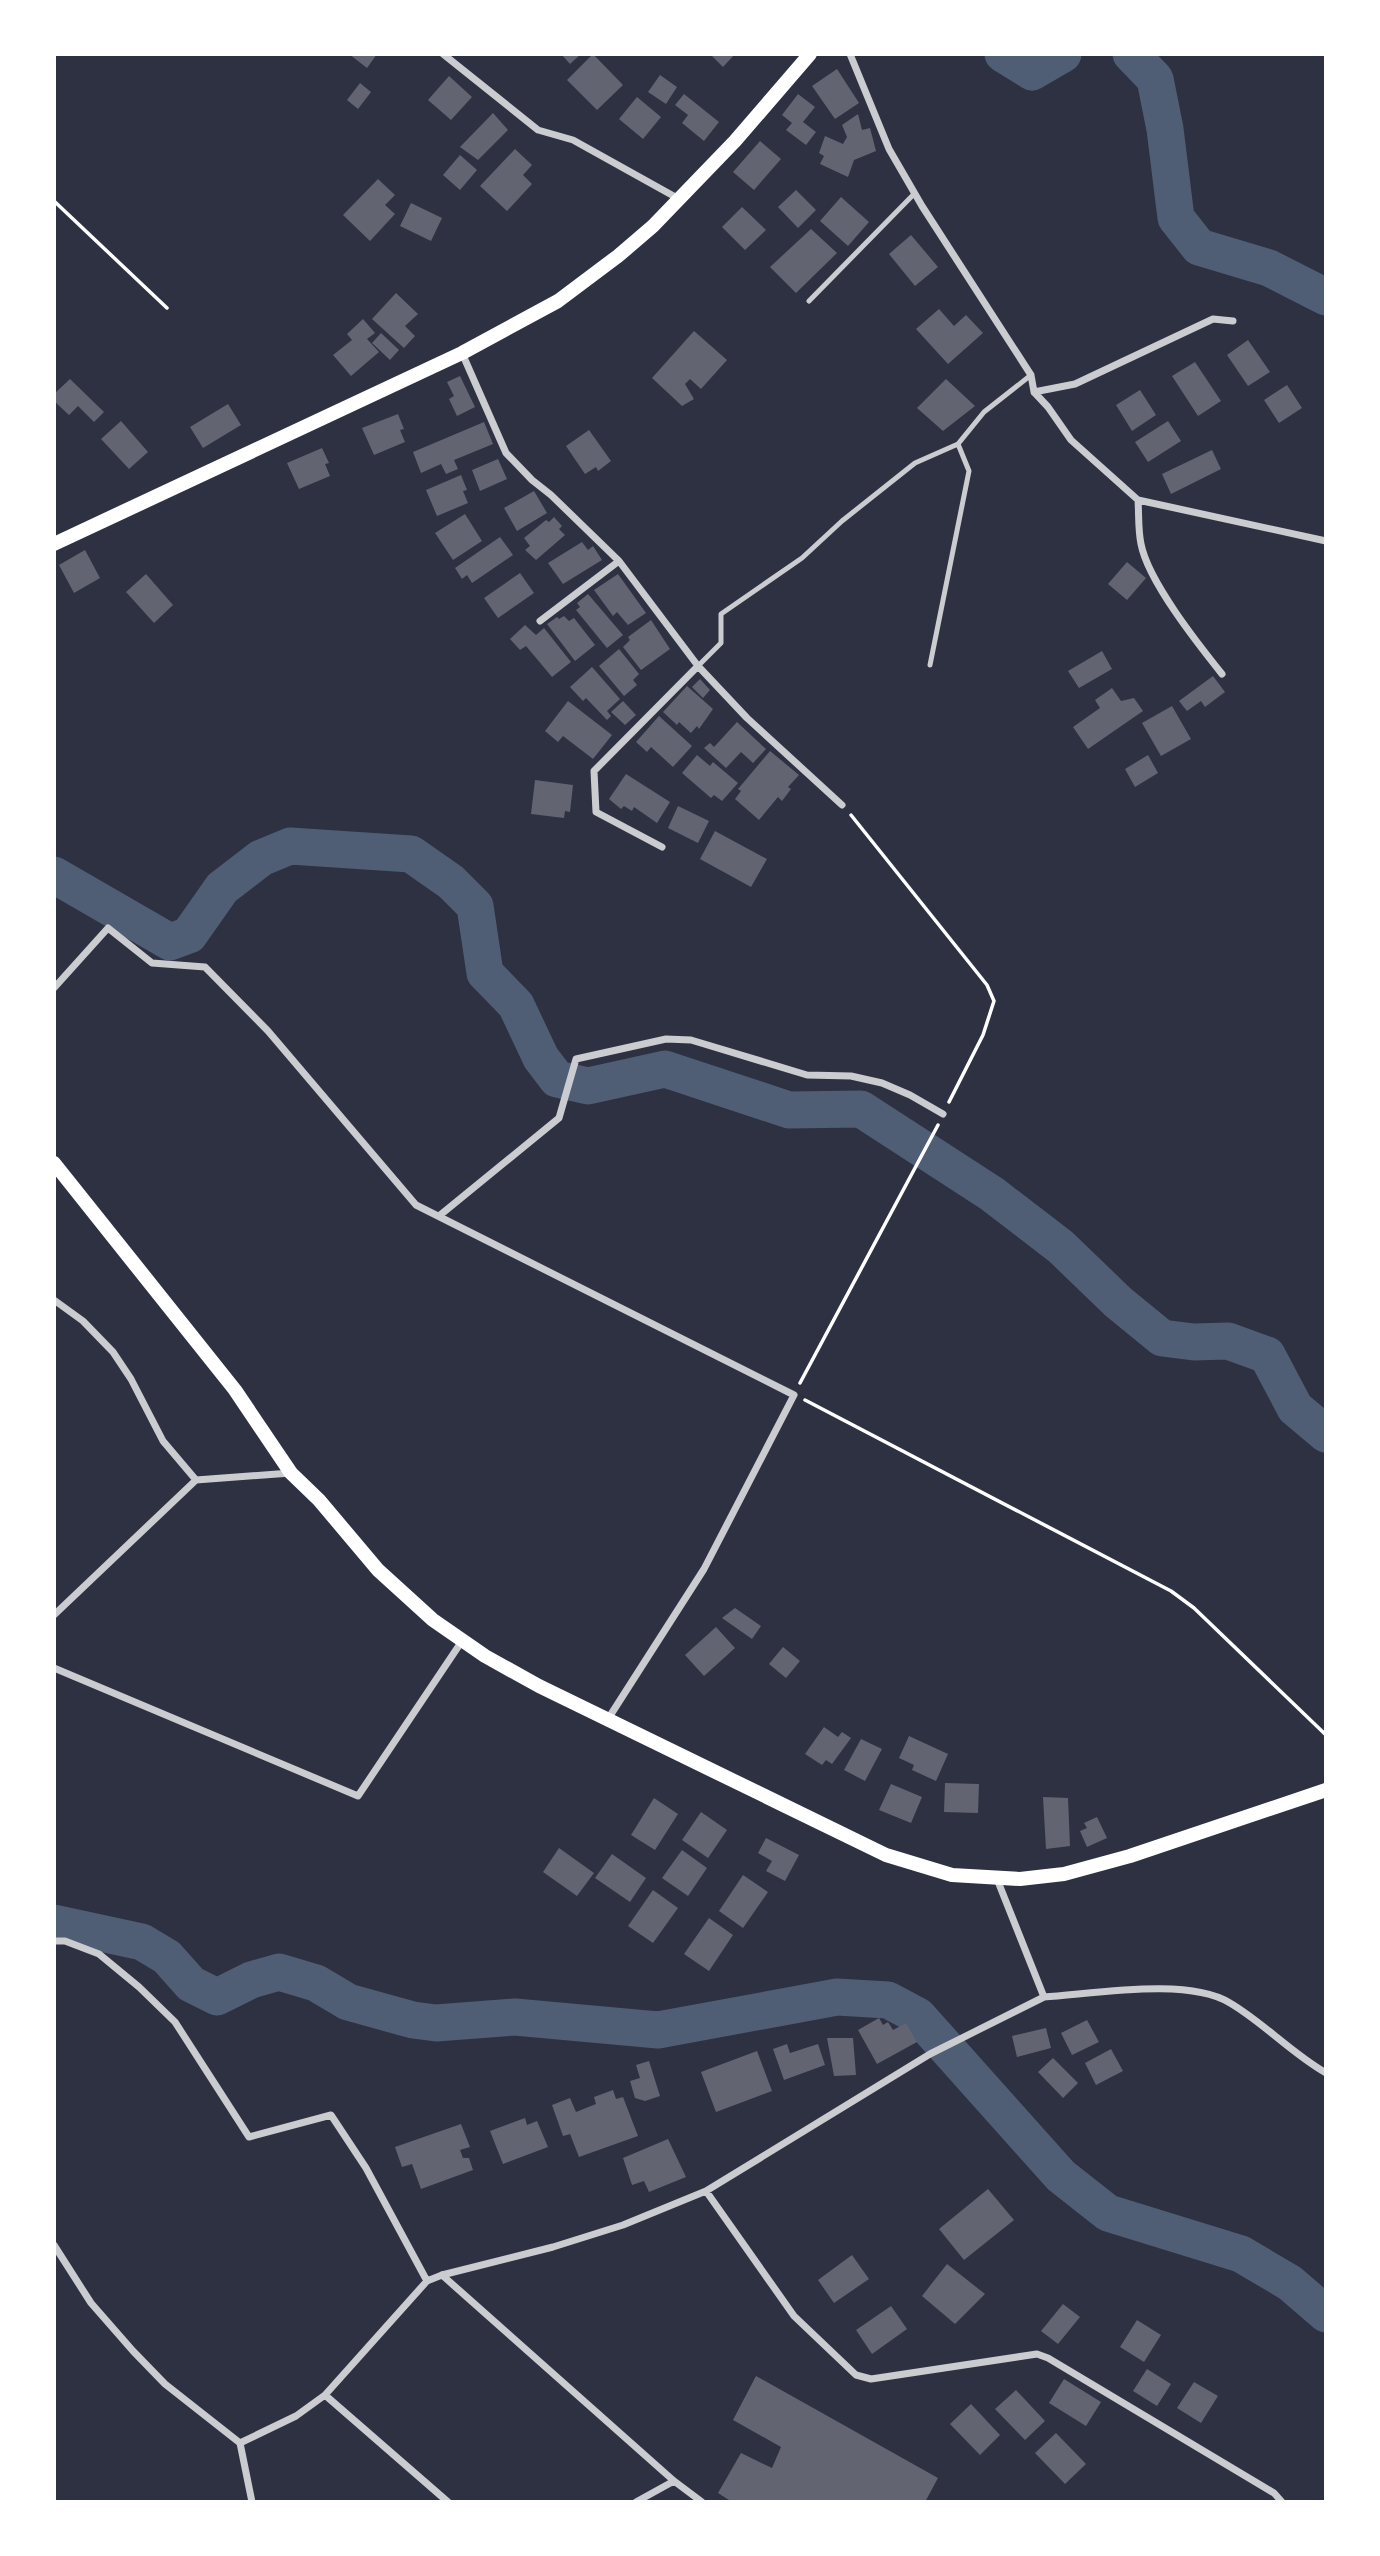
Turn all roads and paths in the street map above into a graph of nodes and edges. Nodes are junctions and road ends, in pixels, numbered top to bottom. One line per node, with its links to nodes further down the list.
1 (443, 54): 5 (street)
2 (810, 54): 5 (main road)
3 (850, 54): 4 (street)
4 (915, 194): 7 (lane); 11 (street)
5 (679, 200): 10 (main road)
6 (54, 201): 8 (path)
7 (809, 301)
8 (167, 308)
9 (1233, 321): 12 (street)
10 (462, 353): 16 (main road); 17 (street)
11 (1031, 375): 12 (street); 13 (lane)
12 (1034, 392): 14 (street)
13 (958, 444): 19 (lane); 20 (lane)
14 (1138, 500): 15 (street); 21 (street)
15 (1326, 541)
16 (54, 544)
17 (619, 561): 18 (street); 20 (street)
18 (540, 621)
19 (930, 665)
20 (698, 666): 22 (street); 23 (street)
21 (1222, 674)
22 (842, 805): 25 (path)
23 (662, 846)
24 (54, 988): 27 (street)
25 (943, 1114): 27 (street); 29 (path)
26 (54, 1163): 30 (main road)
27 (439, 1216): 29 (street)
28 (54, 1300): 31 (street)
29 (794, 1395): 35 (street); 36 (path)
30 (291, 1474): 31 (street); 33 (main road)
31 (196, 1480): 32 (street)
32 (54, 1615)
33 (462, 1641): 34 (street); 35 (main road)
34 (54, 1668)
35 (607, 1720): 38 (main road)
36 (1326, 1735)
37 (1326, 1790): 38 (main road)
38 (997, 1879): 40 (street)
39 (54, 1941): 45 (street)
40 (1044, 1997): 41 (street); 42 (street)
41 (1326, 2073)
42 (706, 2191): 44 (street); 53 (street)
43 (54, 2245): 47 (street)
44 (442, 2275): 45 (street); 48 (street)
45 (427, 2281): 46 (street)
46 (325, 2395): 47 (street); 50 (street)
47 (240, 2444): 49 (street)
48 (674, 2481): 51 (street); 52 (street)
49 (252, 2502)
50 (449, 2502)
51 (636, 2502)
52 (702, 2502)
53 (1282, 2502)

